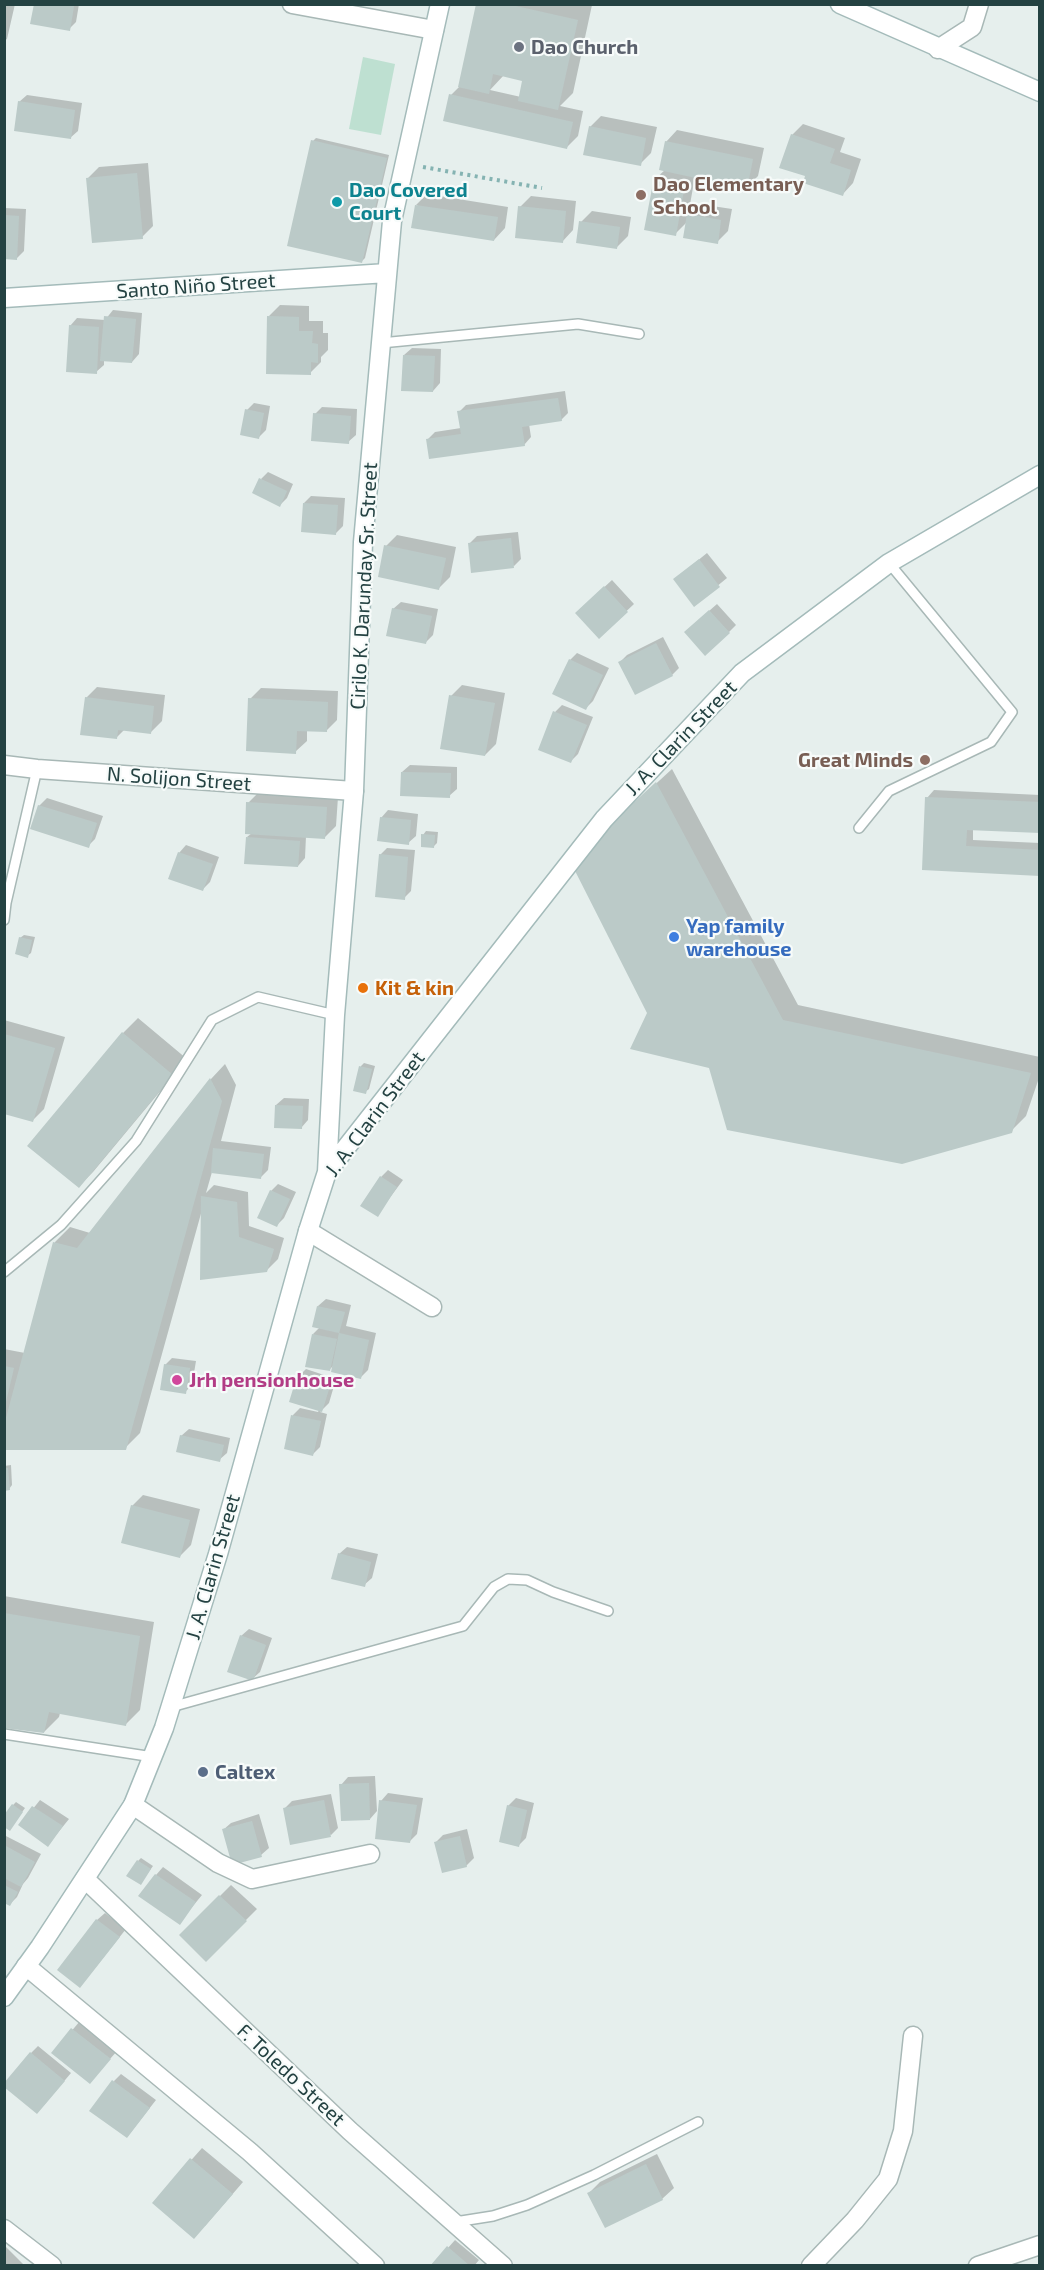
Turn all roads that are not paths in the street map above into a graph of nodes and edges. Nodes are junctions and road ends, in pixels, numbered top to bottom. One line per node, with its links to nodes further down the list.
1 (292, 4): 5 (main road)
2 (440, 4): 5 (main road, Cirilo K. Darunday Sr. Street)
3 (840, 4): 6 (main road)
4 (979, 4): 6 (main road)
5 (434, 30): 8 (main road, Cirilo K. Darunday Sr. Street)
6 (938, 49): 7 (main road)
7 (1040, 92)
8 (387, 273): 9 (main road, Santo Niño Street); 11 (main road, Cirilo K. Darunday Sr. Street)
9 (4, 298)
10 (639, 334): 11 (lane)
11 (381, 343): 16 (main road, Cirilo K. Darunday Sr. Street)
12 (1040, 476): 13 (main road, J. A. Clarin Street)
13 (889, 563): 17 (lane); 20 (main road, J. A. Clarin Street)
14 (4, 765): 15 (main road, N. Solijon Street)
15 (37, 769): 16 (main road, N. Solijon Street); 18 (lane)
16 (354, 791): 19 (main road, Cirilo K. Darunday Sr. Street)
17 (859, 828)
18 (4, 920)
19 (335, 1015): 20 (main road, Cirilo K. Darunday Sr. Street); 22 (lane)
20 (327, 1172): 21 (main road, J. A. Clarin Street)
21 (308, 1231): 23 (main road); 25 (main road, J. A. Clarin Street)
22 (4, 1272)
23 (432, 1307)
24 (608, 1611): 25 (lane)
25 (171, 1707): 27 (main road, J. A. Clarin Street)
26 (4, 1734): 27 (lane)
27 (153, 1757): 28 (main road, J. A. Clarin Street)
28 (132, 1805): 29 (main road); 30 (main road, J. A. Clarin Street)
29 (370, 1854)
30 (85, 1880): 31 (main road, J. A. Clarin Street); 35 (main road, F. Toledo Street)
31 (26, 1966): 32 (main road, J. A. Clarin Street); 39 (main road)
32 (4, 1997)
33 (914, 2036): 41 (main road)
34 (699, 2122): 35 (lane)
35 (454, 2222): 40 (main road, F. Toledo Street)
36 (4, 2229): 38 (main road)
37 (1040, 2245): 42 (main road)
38 (52, 2265)
39 (375, 2265)
40 (503, 2265)
41 (811, 2265)
42 (978, 2265)

